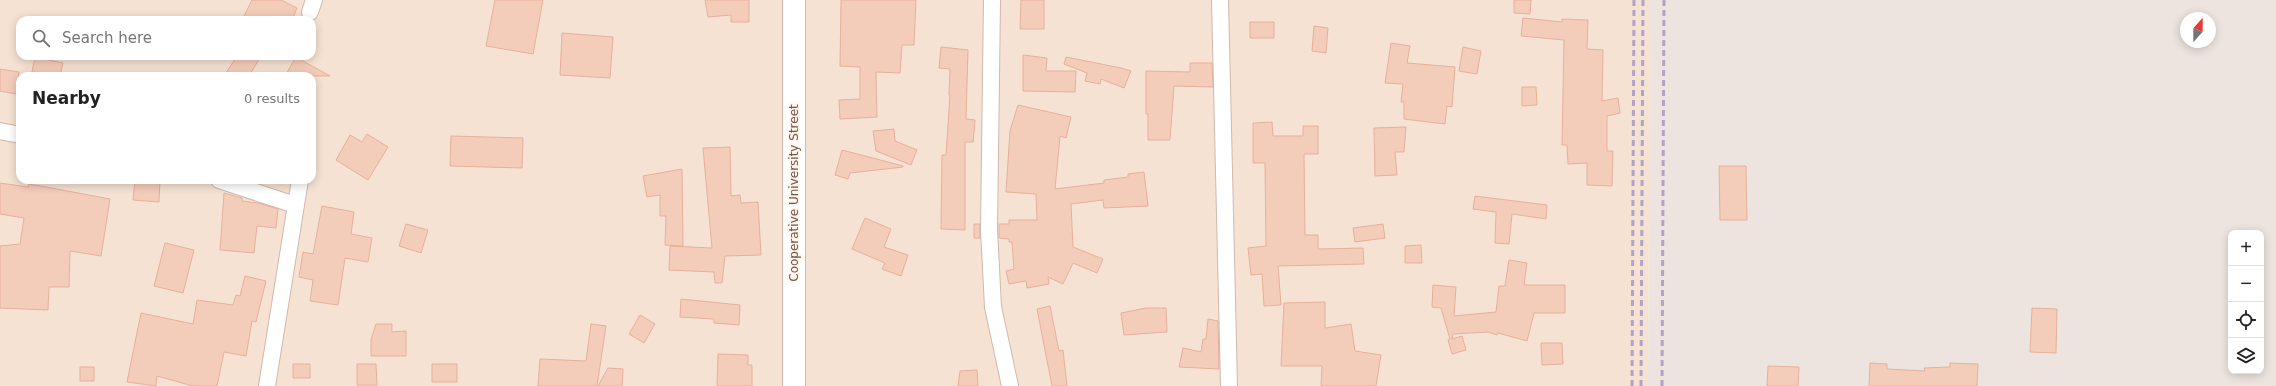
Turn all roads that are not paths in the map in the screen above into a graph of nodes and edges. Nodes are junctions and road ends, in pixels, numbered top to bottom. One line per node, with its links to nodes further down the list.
1 (794, 0): 10 (street, Cooperative University Street)
2 (992, 0): 11 (street)
3 (1220, 0): 12 (street)
4 (0, 131): 5 (street)
5 (16, 134)
6 (230, 184): 8 (street)
7 (299, 184): 8 (street)
8 (295, 205): 9 (street)
9 (267, 386)
10 (794, 386)
11 (1010, 386)
12 (1229, 386)

